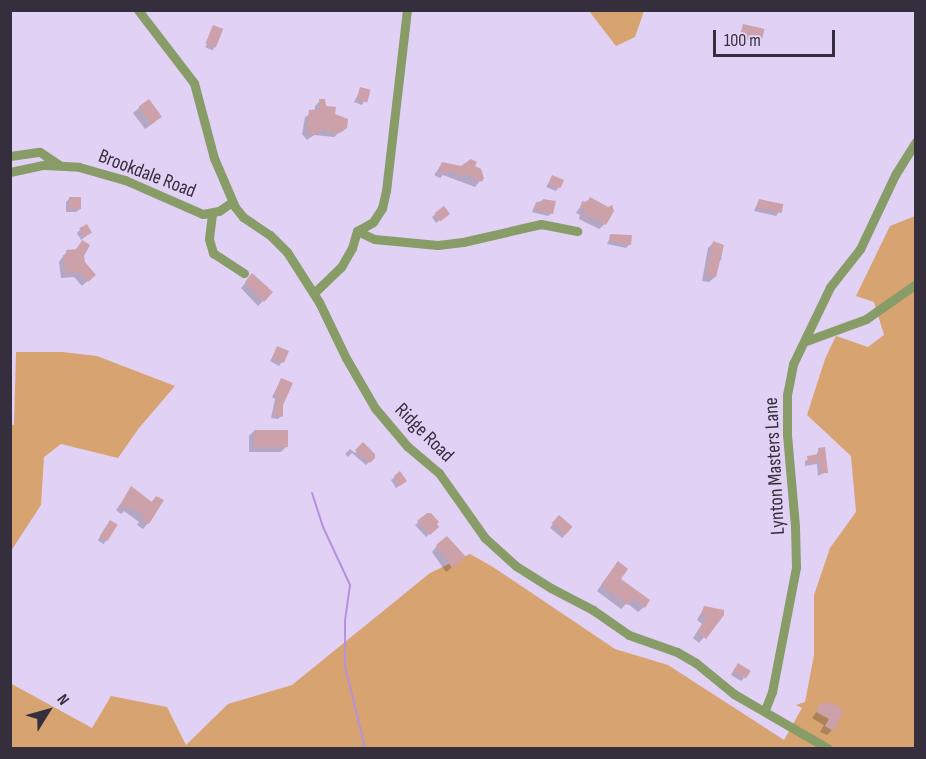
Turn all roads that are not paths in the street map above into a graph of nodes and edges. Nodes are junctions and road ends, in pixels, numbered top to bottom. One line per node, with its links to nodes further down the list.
1 (138, 10): 7 (street, Ridge Road)
2 (407, 10): 9 (street)
3 (915, 142): 14 (street, Lynton Masters Lane)
4 (10, 156): 5 (street)
5 (58, 164): 6 (street, Brookdale Road); 8 (street, Brookdale Road)
6 (10, 172)
7 (232, 202): 8 (street, Brookdale Road); 13 (street, Ridge Road)
8 (212, 214): 11 (street)
9 (357, 231): 10 (street); 13 (street)
10 (577, 231)
11 (244, 273)
12 (915, 284): 14 (street)
13 (314, 293): 15 (street, Ridge Road)
14 (806, 341): 15 (street, Lynton Masters Lane)
15 (765, 710): 16 (street, Ridge Road)
16 (827, 748)

